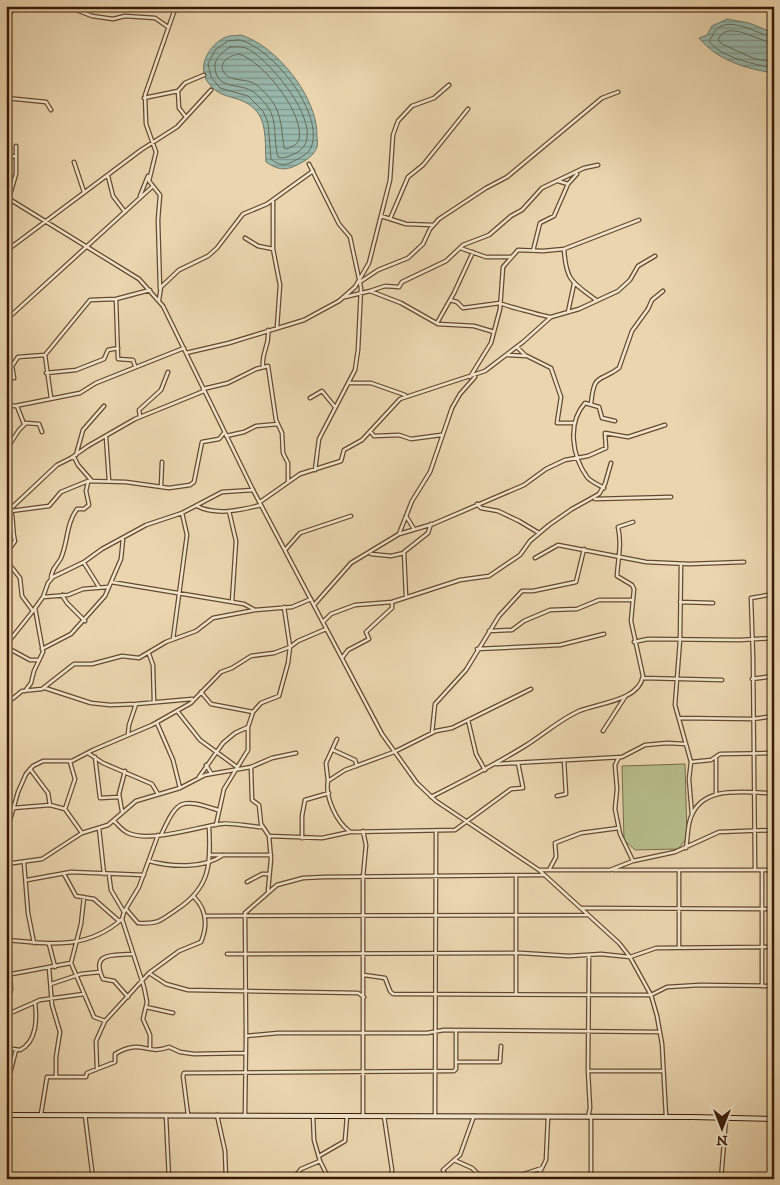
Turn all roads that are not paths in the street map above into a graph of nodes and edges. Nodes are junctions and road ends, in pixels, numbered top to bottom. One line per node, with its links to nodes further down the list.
1 (15, 6): 6 (street)
2 (66, 6): 7 (street)
3 (171, 6): 5 (street)
4 (176, 6): 5 (street)
5 (175, 11): 7 (street)
6 (6, 20)
7 (168, 27): 14 (street)
8 (204, 76): 11 (street)
9 (449, 86): 37 (street)
10 (211, 90): 17 (street)
11 (178, 91): 14 (street); 17 (street)
12 (618, 92): 41 (street)
13 (6, 98): 16 (street)
14 (144, 98): 18 (street)
15 (468, 109): 38 (street)
16 (51, 110)
17 (186, 117): 18 (street)
18 (152, 143): 27 (street); 28 (street)
19 (16, 146): 20 (street)
20 (16, 156): 21 (street); 33 (street)
21 (6, 157)
22 (74, 162): 32 (street)
23 (309, 164): 25 (street)
24 (598, 165): 26 (street)
25 (313, 170): 35 (street); 52 (street)
26 (578, 173): 29 (street); 30 (street)
27 (149, 174): 31 (street); 34 (street)
28 (108, 176): 32 (street); 36 (street)
29 (556, 181): 30 (street); 44 (street)
30 (568, 184): 48 (street)
31 (152, 187): 34 (street); 54 (street)
32 (84, 192): 39 (street)
33 (8, 198): 39 (street)
34 (139, 198): 36 (street)
35 (272, 201): 45 (street); 54 (street)
36 (125, 212): 43 (street)
37 (381, 216): 38 (street); 52 (street)
38 (390, 219): 41 (street)
39 (45, 220): 43 (street); 47 (street)
40 (639, 220): 46 (street)
41 (433, 225): 52 (street)
42 (245, 238): 45 (street)
43 (87, 245): 55 (street); 67 (street)
44 (460, 248): 49 (street); 56 (street)
45 (273, 249): 69 (street)
46 (564, 249): 48 (street); 53 (street)
47 (6, 250)
48 (533, 251): 51 (street)
49 (473, 252): 51 (street); 61 (street)
50 (655, 256): 62 (street)
51 (511, 257): 64 (street)
52 (360, 281): 58 (street); 59 (street)
53 (574, 284): 62 (street); 65 (street)
54 (160, 289): 63 (street)
55 (150, 290): 60 (street); 63 (street)
56 (370, 291): 58 (street); 68 (street)
57 (663, 291): 91 (street)
58 (359, 293): 59 (street); 86 (street)
59 (344, 298): 69 (street)
60 (116, 299): 73 (street); 76 (street)
61 (450, 300): 64 (street); 68 (street)
62 (596, 300): 65 (street)
63 (159, 302): 74 (street)
64 (500, 303): 66 (street); 71 (street)
65 (568, 312): 66 (street)
66 (551, 317): 72 (street)
67 (6, 320)
68 (437, 323): 71 (street)
69 (276, 327): 70 (street)
70 (268, 330): 75 (street); 80 (street)
71 (494, 332): 85 (street)
72 (517, 347): 77 (street); 78 (street)
73 (118, 348): 79 (street); 82 (street)
74 (184, 348): 75 (street); 79 (street)
75 (186, 353): 87 (street)
76 (45, 355): 82 (street); 84 (street)
77 (506, 355): 78 (street); 83 (street)
78 (528, 356): 98 (street)
79 (135, 366): 90 (street)
80 (263, 367): 87 (street); 100 (street)
81 (168, 372): 96 (street)
82 (46, 373): 90 (street)
83 (475, 376): 85 (street); 105 (street)
84 (6, 378)
85 (469, 378): 88 (street)
86 (348, 383): 88 (street); 95 (street)
87 (204, 390): 96 (street); 104 (street)
88 (405, 396): 102 (street)
89 (310, 398): 95 (street)
90 (51, 399): 93 (street)
91 (591, 404): 97 (street); 98 (street)
92 (6, 405): 93 (street)
93 (17, 406): 99 (street)
94 (104, 406): 108 (street)
95 (335, 406): 112 (street)
96 (140, 416): 106 (street)
97 (615, 421)
98 (575, 423): 109 (street)
99 (24, 424): 103 (street); 107 (street)
100 (278, 424): 104 (street); 115 (street)
101 (665, 425): 109 (street)
102 (370, 431): 105 (street); 112 (street)
103 (42, 432)
104 (225, 434): 116 (street); 118 (street)
105 (441, 435): 128 (street)
106 (106, 437): 108 (street); 114 (street)
107 (6, 450)
108 (74, 456): 113 (street); 124 (street)
109 (578, 459): 117 (street); 122 (street)
110 (162, 462): 116 (street)
111 (611, 463): 117 (street)
112 (314, 470): 115 (street)
113 (90, 481): 114 (street); 124 (street); 146 (street)
114 (109, 481): 116 (street)
115 (288, 481): 121 (street)
116 (161, 487)
117 (604, 488): 120 (street)
118 (253, 490): 121 (street); 123 (street)
119 (671, 497): 120 (street)
120 (593, 499): 132 (street)
121 (260, 504): 125 (street); 136 (street)
122 (477, 504): 130 (street); 132 (street)
123 (196, 506): 125 (street); 126 (street)
124 (9, 510): 138 (street)
125 (229, 511): 157 (street)
126 (182, 513): 134 (street); 150 (street)
127 (351, 516): 136 (street)
128 (406, 516): 131 (street); 133 (street)
129 (633, 522): 140 (street)
130 (431, 524): 131 (street); 139 (street)
131 (414, 529): 133 (street)
132 (538, 533): 154 (street)
133 (399, 534): 137 (street)
134 (123, 539): 143 (street); 147 (street)
135 (584, 548): 140 (street); 141 (street); 168 (street)
136 (285, 550): 155 (street)
137 (370, 553): 139 (street); 161 (street)
138 (6, 554)
139 (404, 554): 154 (street)
140 (620, 556): 145 (street); 156 (street)
141 (535, 558)
142 (6, 560): 163 (street)
143 (84, 562): 146 (street); 148 (street)
144 (744, 562): 145 (street)
145 (681, 564): 159 (street)
146 (51, 578): 153 (street)
147 (111, 582): 149 (street); 150 (street)
148 (99, 587): 149 (street); 152 (street)
149 (108, 587): 165 (street)
150 (179, 591): 157 (street); 171 (street)
151 (774, 594): 173 (street)
152 (62, 595): 153 (street); 165 (street)
153 (43, 597): 163 (street)
154 (406, 597): 158 (street)
155 (311, 599): 161 (street); 162 (street)
156 (632, 600): 168 (street); 174 (street)
157 (232, 602): 164 (street)
158 (392, 602): 166 (street); 180 (street)
159 (680, 602): 160 (street); 172 (street)
160 (713, 603)
161 (314, 605): 166 (street)
162 (284, 607): 164 (street); 176 (street)
163 (34, 610): 175 (street); 178 (street)
164 (255, 610): 171 (street)
165 (85, 621): 178 (street)
166 (323, 622): 167 (street)
167 (326, 628): 176 (street); 180 (street)
168 (489, 631): 177 (street)
169 (604, 634): 177 (street)
170 (774, 638): 173 (street)
171 (173, 639): 179 (street)
172 (680, 640): 173 (street); 174 (street); 184 (street)
173 (753, 640): 185 (street)
174 (634, 642): 183 (street)
175 (6, 646): 181 (street)
176 (290, 647): 190 (street); 197 (street)
177 (477, 649): 205 (street)
178 (42, 650): 181 (street)
179 (149, 653): 187 (street); 193 (street)
180 (342, 658): 211 (street)
181 (39, 660): 189 (street)
182 (774, 676): 185 (street)
183 (643, 678): 184 (street); 191 (street)
184 (677, 678): 186 (street); 199 (street)
185 (752, 679): 200 (street)
186 (722, 680)
187 (45, 688): 189 (street); 195 (street)
188 (531, 689): 201 (street)
189 (25, 691): 194 (street)
190 (201, 692): 192 (street); 197 (street)
191 (626, 696): 204 (street); 224 (street)
192 (192, 699): 193 (street); 196 (street)
193 (154, 702): 195 (street)
194 (6, 704)
195 (136, 704): 206 (street)
196 (178, 712): 202 (street); 212 (street)
197 (253, 712): 203 (street)
198 (774, 716): 200 (street)
199 (679, 718): 200 (street); 208 (street)
200 (753, 718): 214 (street)
201 (468, 719): 205 (street); 231 (street)
202 (157, 723): 206 (street); 237 (street)
203 (248, 727): 212 (street); 228 (street)
204 (603, 731)
205 (432, 733): 211 (street)
206 (128, 734): 210 (street)
207 (337, 740): 209 (street)
208 (686, 744): 219 (street); 222 (street)
209 (333, 750): 227 (street); 236 (street)
210 (88, 752): 217 (street); 221 (street)
211 (394, 752): 227 (street); 245 (street)
212 (218, 753): 226 (street); 228 (street)
213 (296, 753): 229 (street)
214 (754, 753): 215 (street); 216 (street); 239 (street)
215 (774, 753)
216 (716, 756): 222 (street); 242 (street)
217 (95, 757): 232 (street); 243 (street)
218 (611, 757): 219 (street); 220 (street); 225 (street)
219 (619, 757): 225 (street)
220 (564, 760): 223 (street); 244 (street)
221 (70, 762): 230 (street); 249 (street)
222 (691, 762): 253 (street)
223 (518, 763): 224 (street); 255 (street)
224 (495, 764): 231 (street)
225 (615, 765): 260 (street)
226 (206, 766): 234 (street); 235 (street)
227 (357, 766): 236 (street)
228 (237, 767): 233 (street)
229 (251, 767): 233 (street); 258 (street)
230 (30, 769): 246 (street); 247 (street)
231 (485, 770): 245 (street)
232 (125, 771): 241 (street); 243 (street)
233 (235, 771): 234 (street); 250 (street)
234 (211, 773): 235 (street)
235 (198, 779): 237 (street)
236 (328, 781): 238 (street)
237 (180, 788): 241 (street)
238 (329, 793): 265 (street); 270 (street)
239 (754, 793): 240 (street); 242 (street); 264 (street)
240 (774, 793)
241 (158, 794): 251 (street)
242 (716, 794): 253 (street)
243 (119, 796): 251 (street)
244 (557, 796)
245 (431, 797): 255 (street)
246 (50, 805): 247 (street); 249 (street)
247 (13, 808): 252 (street)
248 (6, 809): 252 (street)
249 (65, 809): 266 (street)
250 (218, 810): 256 (street); 268 (street)
251 (122, 811): 254 (street)
252 (12, 812): 267 (street)
253 (692, 815): 271 (street)
254 (114, 821): 259 (street); 268 (street)
255 (467, 822): 263 (street); 281 (street)
256 (216, 825): 257 (street); 258 (street)
257 (208, 827): 268 (street); 272 (street)
258 (262, 827): 269 (street)
259 (99, 828): 266 (street); 288 (street)
260 (619, 828): 276 (street); 280 (street)
261 (774, 830): 264 (street)
262 (363, 831): 263 (street); 265 (street); 294 (street)
263 (436, 831): 295 (street)
264 (754, 831): 271 (street); 283 (street)
265 (350, 832): 270 (street)
266 (82, 833): 277 (street)
267 (6, 834)
268 (159, 835): 275 (street)
269 (269, 836): 270 (street); 274 (street)
270 (302, 838)
271 (686, 848): 276 (street)
272 (210, 855): 273 (street); 278 (street)
273 (223, 855): 274 (street); 278 (street)
274 (271, 855): 290 (street)
275 (149, 861): 278 (street); 291 (street)
276 (633, 861): 282 (street)
277 (24, 862): 279 (street); 296 (street)
278 (209, 862): 299 (street)
279 (6, 864)
280 (550, 869): 281 (street); 282 (street)
281 (538, 870): 292 (street)
282 (610, 870): 286 (street)
283 (754, 870): 284 (street); 286 (street)
284 (762, 870): 285 (street); 303 (street)
285 (774, 870)
286 (679, 871): 302 (street)
287 (64, 874): 288 (street); 296 (street); 300 (street)
288 (104, 874): 289 (street)
289 (108, 874): 291 (street); 305 (street)
290 (269, 874): 297 (street); 298 (street)
291 (144, 875): 305 (street)
292 (545, 875): 293 (street); 301 (street)
293 (516, 876): 295 (street); 306 (street)
294 (363, 877): 295 (street); 298 (street); 310 (street)
295 (435, 877): 311 (street)
296 (27, 880): 315 (street)
297 (247, 882)
298 (268, 892): 309 (street)
299 (194, 896): 305 (street); 308 (street)
300 (84, 898): 312 (street); 314 (street)
301 (580, 908): 302 (street); 307 (street)
302 (679, 908): 303 (street); 317 (street)
303 (762, 909): 304 (street); 318 (street)
304 (774, 909)
305 (125, 910): 312 (street)
306 (516, 915): 307 (street); 311 (street); 324 (street)
307 (589, 915): 327 (street)
308 (205, 916): 309 (street); 332 (street)
309 (244, 916): 310 (street); 322 (street)
310 (363, 916): 311 (street); 326 (street)
311 (436, 916): 323 (street)
312 (121, 920): 314 (street); 320 (street)
313 (6, 940): 315 (street)
314 (76, 941): 316 (street); 328 (street)
315 (34, 943): 316 (street)
316 (48, 944): 329 (street)
317 (679, 947): 318 (street); 327 (street)
318 (763, 947): 319 (street); 338 (street)
319 (774, 947)
320 (133, 954): 331 (street); 336 (street)
321 (227, 954): 322 (street)
322 (245, 954): 326 (street); 341 (street)
323 (436, 954): 324 (street); 326 (street); 344 (street)
324 (516, 954): 325 (street); 345 (street)
325 (588, 954): 327 (street); 346 (street)
326 (363, 955): 334 (street)
327 (630, 957): 347 (street)
328 (71, 963): 329 (street); 335 (street)
329 (55, 967): 330 (street)
330 (49, 968): 333 (street); 337 (street)
331 (100, 972): 335 (street); 348 (street)
332 (149, 973): 336 (street); 341 (street)
333 (8, 974): 354 (street)
334 (364, 975): 340 (street); 344 (street)
335 (76, 976): 337 (street); 343 (street)
336 (142, 981): 348 (street); 352 (street)
337 (51, 984): 350 (street)
338 (762, 986): 339 (street); 347 (street)
339 (774, 986)
340 (364, 990): 342 (street); 349 (street)
341 (245, 993): 342 (street); 361 (street)
342 (358, 993): 349 (street)
343 (84, 994): 350 (street); 355 (street)
344 (436, 994): 345 (street); 356 (street)
345 (516, 994): 346 (street)
346 (588, 994): 347 (street); 360 (street)
347 (651, 994): 358 (street)
348 (128, 997): 355 (street)
349 (364, 997): 359 (street)
350 (51, 998): 351 (street); 374 (street)
351 (35, 1003): 354 (street); 365 (street)
352 (146, 1007): 353 (street); 364 (street)
353 (173, 1013)
354 (6, 1014)
355 (105, 1021): 368 (street)
356 (436, 1031): 357 (street); 359 (street); 373 (street)
357 (456, 1031): 360 (street); 367 (street)
358 (660, 1032): 360 (street); 371 (street)
359 (363, 1033): 361 (street); 372 (street)
360 (588, 1033): 370 (street)
361 (246, 1036): 366 (street)
362 (501, 1046): 367 (street)
363 (6, 1048): 365 (street)
364 (150, 1049): 366 (street); 368 (street)
365 (16, 1050): 375 (street)
366 (246, 1053): 369 (street)
367 (456, 1062): 373 (street)
368 (97, 1070): 374 (street)
369 (246, 1071): 372 (street); 381 (street); 382 (street)
370 (588, 1071): 371 (street); 391 (street)
371 (663, 1071): 389 (street)
372 (363, 1072): 373 (street); 385 (street)
373 (436, 1072): 387 (street)
374 (56, 1077): 378 (street)
375 (6, 1089)
376 (217, 1115): 381 (main road); 382 (main road); 401 (street)
377 (6, 1116): 378 (main road)
378 (41, 1116): 379 (main road)
379 (85, 1116): 380 (main road); 399 (street)
380 (166, 1116): 381 (main road); 400 (street)
381 (188, 1116)
382 (245, 1116): 383 (main road)
383 (313, 1116): 384 (main road); 394 (street)
384 (347, 1116): 385 (main road); 394 (street)
385 (362, 1116): 386 (main road)
386 (384, 1116): 387 (main road); 404 (street)
387 (435, 1116): 388 (main road)
388 (474, 1116): 390 (main road); 395 (street)
389 (666, 1116): 391 (main road); 392 (main road)
390 (548, 1117): 391 (main road); 397 (street)
391 (590, 1117): 407 (street)
392 (726, 1117): 393 (main road); 408 (street)
393 (774, 1119)
394 (319, 1156): 396 (street)
395 (454, 1160): 397 (street); 405 (street)
396 (320, 1161): 398 (street); 403 (street)
397 (542, 1168): 406 (street)
398 (294, 1177): 402 (street)
399 (93, 1179)
400 (169, 1179)
401 (226, 1179)
402 (302, 1179)
403 (329, 1179)
404 (390, 1179)
405 (447, 1179)
406 (539, 1179)
407 (590, 1179)
408 (721, 1179)

